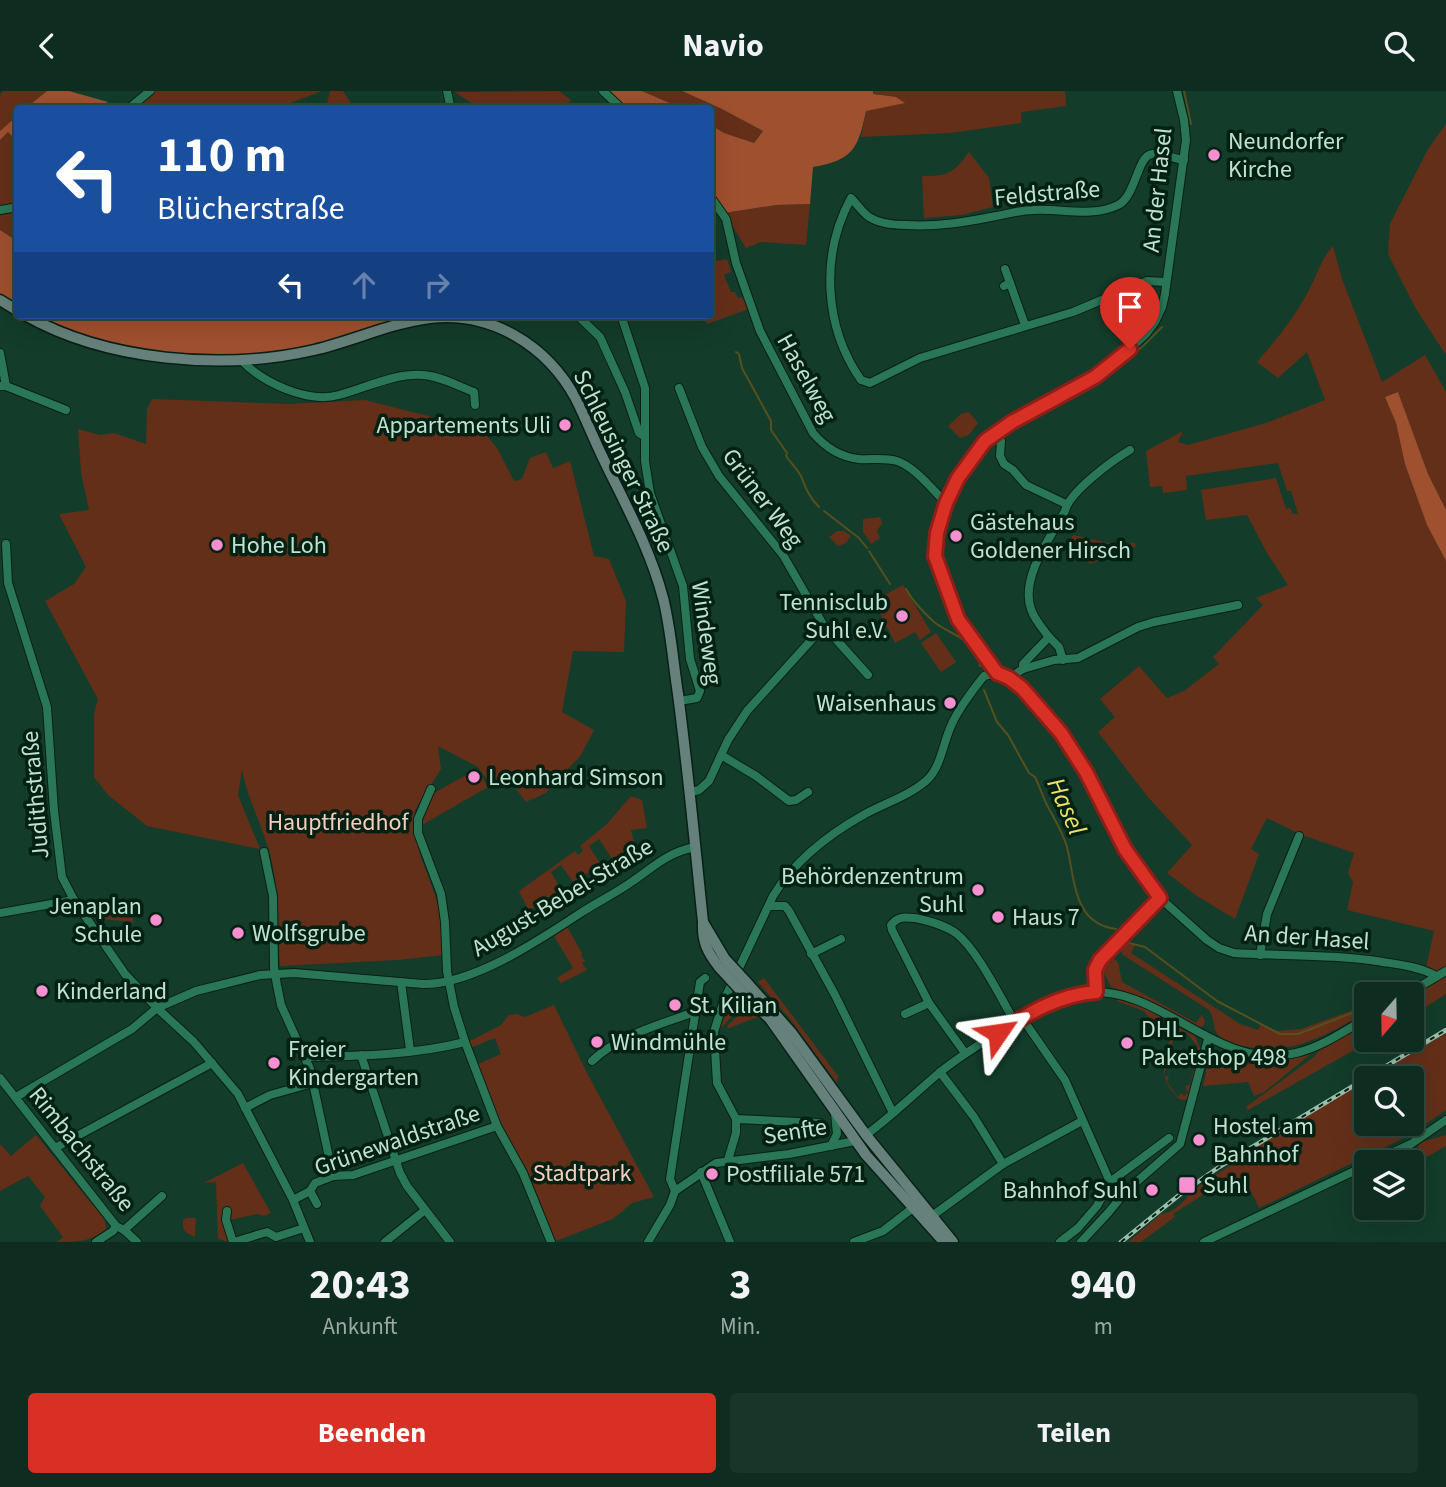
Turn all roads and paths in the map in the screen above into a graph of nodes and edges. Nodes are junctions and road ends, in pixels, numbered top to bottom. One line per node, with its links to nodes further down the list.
1 (150, 91): 4 (street)
2 (603, 91): 5 (street)
3 (1177, 91): 6 (street, An der Hasel)
4 (133, 105)
5 (618, 105)
6 (1184, 159): 9 (street, An der Hasel); 15 (street, Feldstraße)
7 (714, 202): 25 (street, Haselweg)
8 (1005, 269): 15 (street)
9 (1166, 282): 15 (street); 22 (street, An der Hasel)
10 (33, 319): 17 (main road, Schleusinger Straße)
11 (432, 319): 17 (main road, Schleusinger Straße)
12 (470, 319): 36 (main road, Schleusinger Straße)
13 (581, 319): 23 (street, Windeweg)
14 (622, 319): 23 (street, Windeweg)
15 (1025, 325)
16 (0, 353): 18 (street)
17 (241, 360): 20 (street)
18 (3, 386): 21 (street)
19 (679, 389): 29 (street, Grüner Weg)
20 (475, 405)
21 (66, 410)
22 (996, 432): 25 (street, An der Hasel); 26 (street)
23 (644, 436): 36 (street, Windeweg)
24 (1130, 450): 26 (street)
25 (946, 503): 33 (street, An der Hasel)
26 (1066, 504): 30 (street)
27 (5, 544): 44 (street, Judithstraße)
28 (1238, 605): 31 (street)
29 (824, 626): 34 (street, Grüner Weg); 37 (street)
30 (1049, 637): 31 (street); 32 (street)
31 (1063, 660): 32 (street)
32 (1023, 669): 35 (street)
33 (997, 673): 35 (street, An der Hasel); 46 (street)
34 (868, 675)
35 (1009, 678): 45 (street, An der Hasel)
36 (679, 701): 39 (main road, Schleusinger Straße)
37 (722, 755): 39 (street); 40 (street)
38 (431, 789): 55 (street)
39 (691, 792): 42 (main road, Schleusinger Straße)
40 (808, 792)
41 (1299, 836): 50 (street)
42 (696, 847): 55 (street, August-Bebel-Straße); 58 (main road, bridge)
43 (264, 852): 52 (street)
44 (74, 899): 47 (street); 61 (street, Judithstraße)
45 (1157, 901): 50 (street, An der Hasel); 59 (street)
46 (770, 906): 49 (street); 81 (street)
47 (0, 913)
48 (841, 939): 49 (street)
49 (811, 954): 80 (street)
50 (1260, 954): 53 (street, An der Hasel)
51 (1446, 971): 53 (street)
52 (275, 974): 57 (street); 61 (street); 71 (street)
53 (1436, 976): 56 (street)
54 (705, 978): 62 (street)
55 (449, 982): 57 (street); 67 (street)
56 (1424, 983)
57 (401, 986): 68 (street)
58 (746, 988): 79 (main road); 86 (main road)
59 (1096, 992): 64 (street); 66 (street)
60 (929, 1003): 63 (street); 64 (street); 69 (street)
61 (157, 1008): 73 (street, Judithstraße); 77 (street)
62 (694, 1012): 72 (street); 100 (street)
63 (905, 1014)
64 (1018, 1020): 69 (street); 83 (street)
65 (1354, 1025): 66 (street)
66 (1208, 1039): 124 (street)
67 (465, 1042): 68 (street); 84 (street)
68 (410, 1051): 70 (street)
69 (965, 1053): 74 (street)
70 (361, 1055): 71 (street); 92 (street)
71 (307, 1057): 76 (street)
72 (592, 1061)
73 (212, 1063): 78 (street, Judithstraße); 90 (street)
74 (940, 1072): 80 (street); 94 (street)
75 (0, 1077): 77 (street, Rimbachstraße)
76 (313, 1083): 78 (street); 97 (street)
77 (16, 1097): 90 (street, Rimbachstraße)
78 (245, 1108): 102 (street, Judithstraße)
79 (835, 1113): 88 (main road); 89 (street)
80 (893, 1113): 86 (street)
81 (736, 1119): 85 (street); 93 (street, Senfte)
82 (1446, 1120): 91 (street)
83 (1082, 1121): 94 (street); 98 (street)
84 (497, 1126): 92 (street, Grünewaldstraße); 117 (street)
85 (825, 1129)
86 (866, 1135): 88 (main road, Senfte); 107 (main road)
87 (1169, 1138): 98 (street)
88 (855, 1141): 89 (street, Senfte); 104 (main road)
89 (831, 1146): 93 (street, Senfte)
90 (55, 1148): 108 (street, Rimbachstraße)
91 (1398, 1150)
92 (396, 1159): 97 (street, Grünewaldstraße); 105 (street)
93 (728, 1160): 96 (street, Senfte)
94 (1003, 1164): 107 (street)
95 (1354, 1171): 125 (street)
96 (701, 1172): 100 (street, Senfte); 119 (street)
97 (332, 1177): 99 (street, Grünewaldstraße)
98 (1110, 1182): 123 (street)
99 (310, 1191): 102 (street, Grünewaldstraße); 103 (street)
100 (675, 1191): 118 (street)
101 (162, 1196): 108 (street)
102 (293, 1200): 109 (street, Judithstraße)
103 (317, 1204)
104 (914, 1207): 120 (street); 121 (main road)
105 (425, 1210): 115 (street); 116 (street)
106 (227, 1211): 113 (street)
107 (932, 1216): 122 (main road)
108 (120, 1228): 111 (street); 112 (street, Rimbachstraße)
109 (304, 1228): 110 (street); 114 (street, Judithstraße)
110 (275, 1240): 113 (street)
111 (96, 1242)
112 (137, 1242)
113 (234, 1242)
114 (310, 1242)
115 (385, 1242)
116 (450, 1242)
117 (551, 1242)
118 (648, 1242)
119 (730, 1242)
120 (854, 1242)
121 (944, 1242)
122 (953, 1242)
123 (1060, 1242)
124 (1081, 1242)
125 (1204, 1242)

